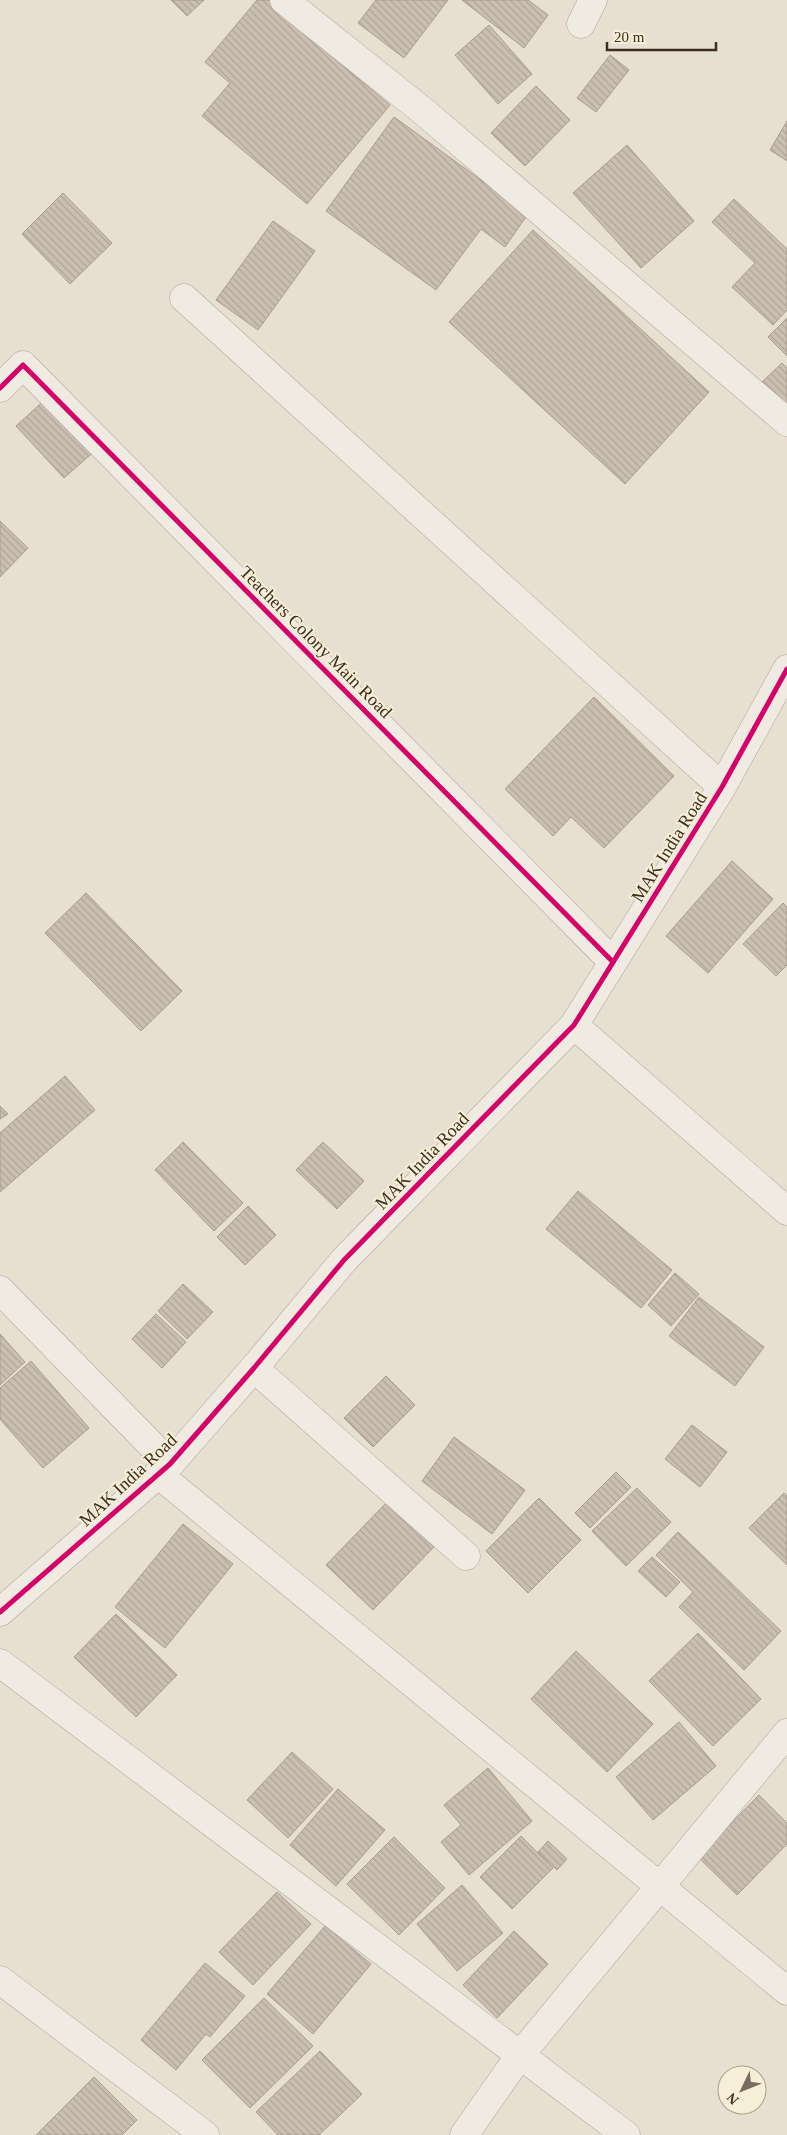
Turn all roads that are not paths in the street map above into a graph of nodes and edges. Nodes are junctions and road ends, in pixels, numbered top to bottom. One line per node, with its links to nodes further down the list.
1 (284, 0): 6 (street)
2 (593, 0): 3 (street)
3 (580, 24)
4 (184, 298): 8 (street)
5 (0, 388): 9 (street, Teachers Colony Main Road)
6 (787, 422)
7 (787, 669): 8 (street, MAK India Road)
8 (722, 787): 9 (street, MAK India Road)
9 (613, 962): 10 (street, MAK India Road)
10 (574, 1025): 11 (street); 13 (street, MAK India Road)
11 (787, 1211)
12 (0, 1290): 14 (street)
13 (254, 1368): 14 (street, MAK India Road); 15 (street)
14 (164, 1469): 16 (street, MAK India Road); 19 (street)
15 (466, 1556)
16 (0, 1612)
17 (0, 1663): 22 (street)
18 (787, 1734): 19 (street)
19 (659, 1886): 21 (street); 22 (street)
20 (0, 1980): 23 (street)
21 (787, 1991)
22 (520, 2055): 24 (street); 25 (street)
23 (205, 2135)
24 (464, 2135)
25 (626, 2135)

